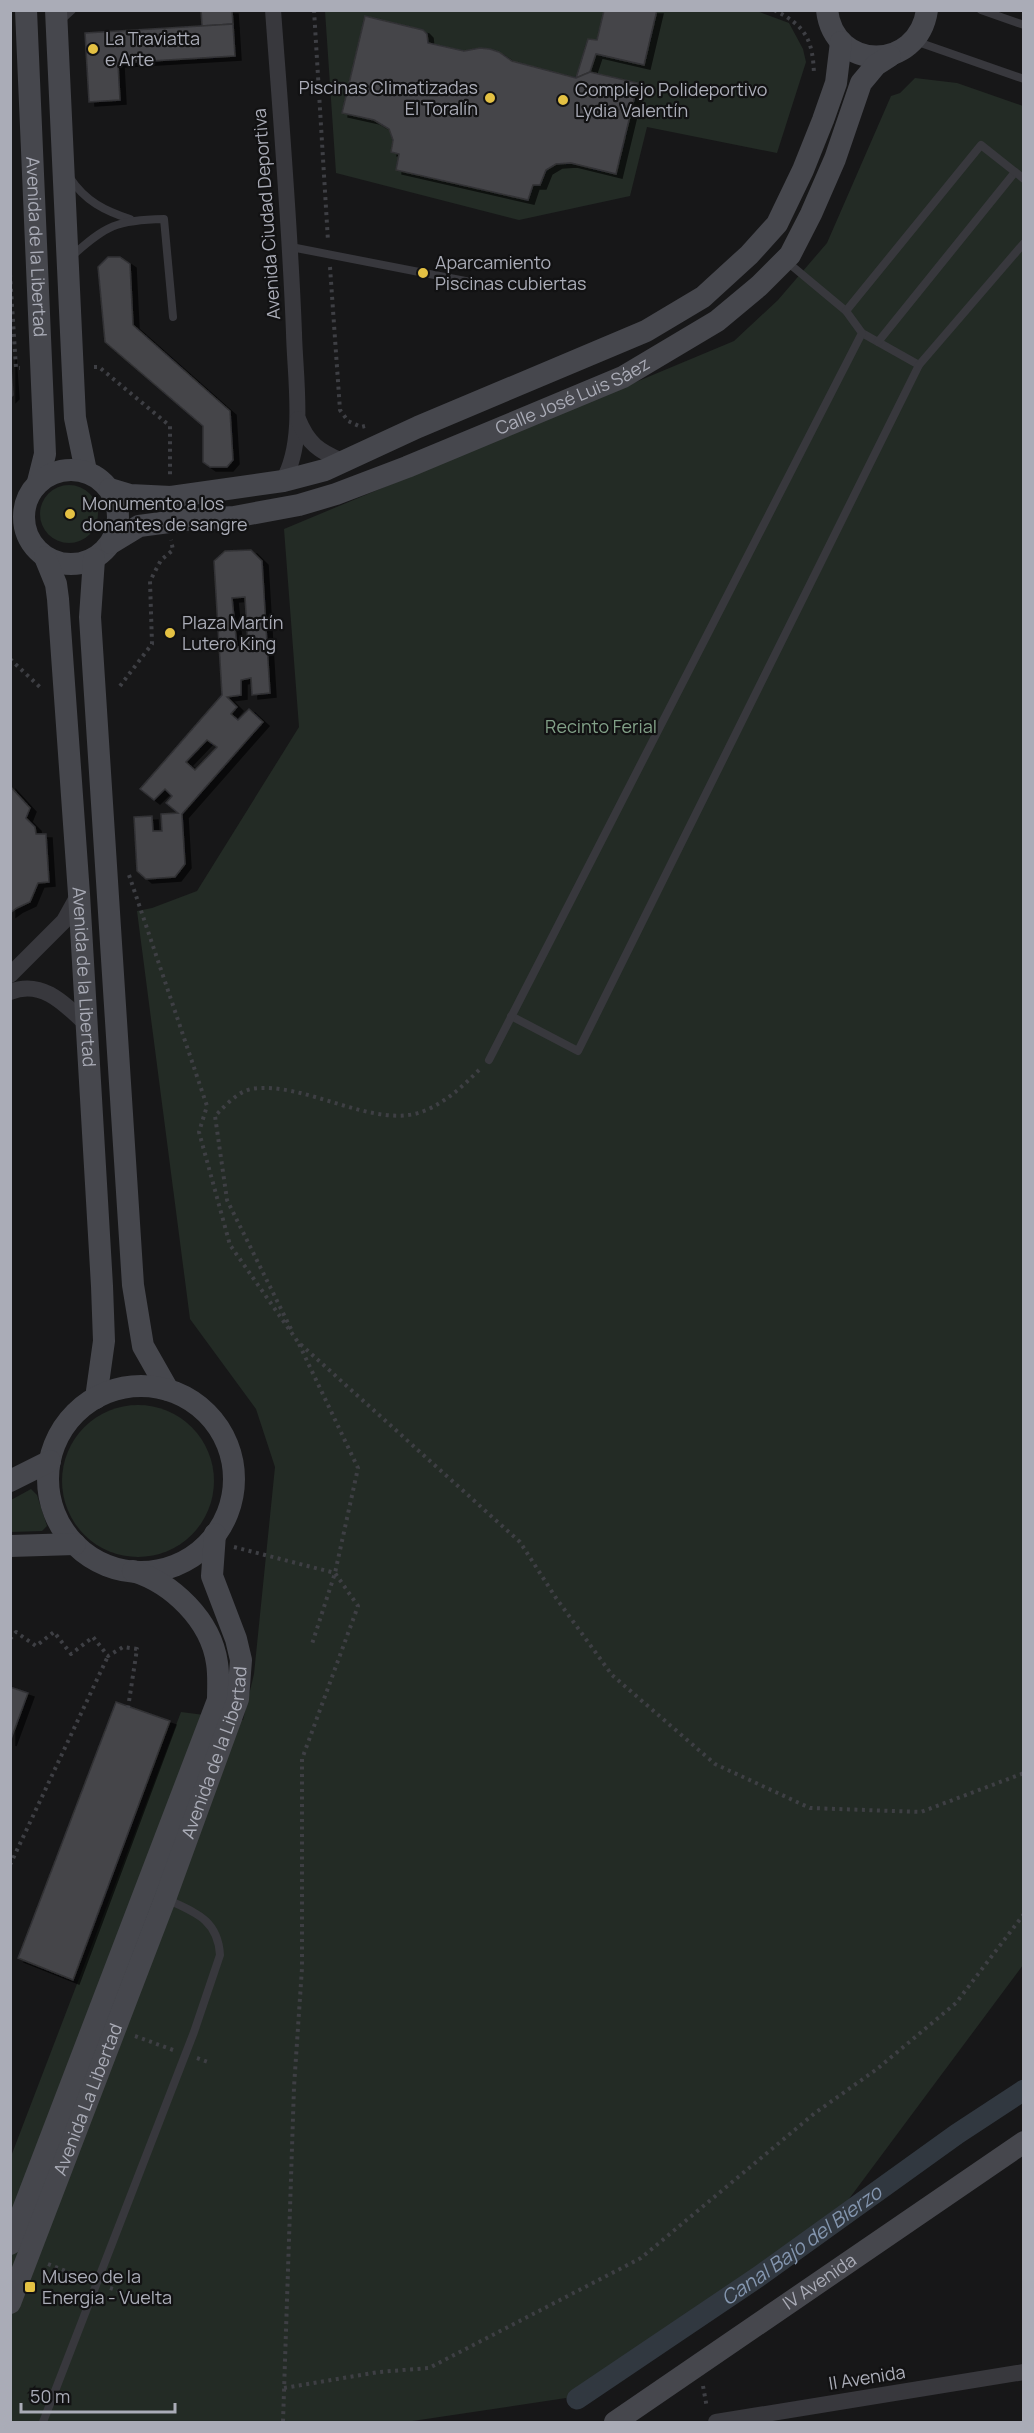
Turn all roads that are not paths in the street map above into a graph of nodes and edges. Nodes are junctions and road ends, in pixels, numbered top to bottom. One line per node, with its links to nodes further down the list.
1 (26, 10): 31 (street, Avenida de la Libertad)
2 (273, 10): 17 (street, Avenida Ciudad Deportiva)
3 (827, 10): 9 (street)
4 (927, 10): 8 (street)
5 (983, 11): 7 (lane)
6 (62, 15): 12 (street, Avenida de la Libertad)
7 (1023, 25)
8 (915, 41): 10 (street, Calle José Luis Sáez); 11 (lane)
9 (841, 42): 10 (street); 27 (street, Calle José Luis Sáez)
10 (890, 56): 19 (street, Calle José Luis Sáez)
11 (1023, 79)
12 (65, 169): 15 (lane); 18 (street, Avenida de la Libertad)
13 (1015, 172): 14 (lane); 21 (lane); 24 (lane)
14 (1023, 179)
15 (130, 219): 18 (lane); 22 (lane)
16 (1023, 243): 25 (lane)
17 (291, 247): 20 (lane); 26 (street, Avenida Ciudad Deportiva)
18 (69, 259): 28 (street, Avenida de la Libertad)
19 (785, 260): 21 (lane); 33 (street, Calle José Luis Sáez)
20 (491, 286)
21 (846, 311): 23 (lane)
22 (173, 317)
23 (862, 333): 24 (lane); 39 (lane)
24 (878, 342): 25 (lane)
25 (919, 365): 39 (lane)
26 (296, 415): 27 (street, Avenida Ciudad Deportiva); 29 (street, Avenida Ciudad Deportiva)
27 (342, 461): 29 (street, Calle José Luis Sáez)
28 (86, 471): 30 (street); 31 (street)
29 (283, 481): 30 (street, Calle José Luis Sáez)
30 (110, 489): 33 (street)
31 (26, 493): 32 (street)
32 (19, 537): 34 (street)
33 (111, 543): 35 (street)
34 (45, 557): 35 (street); 36 (street, Avenida de la Libertad)
35 (94, 559): 42 (street, Avenida de la Libertad)
36 (79, 894): 37 (street); 40 (street, Avenida de la Libertad)
37 (10, 975)
38 (10, 992): 40 (street)
39 (511, 1016): 41 (lane)
40 (86, 1024): 43 (street, Avenida de la Libertad)
41 (489, 1060)
42 (168, 1390): 43 (street); 46 (street)
43 (96, 1398): 44 (street)
44 (50, 1461): 45 (street); 47 (street)
45 (10, 1480)
46 (222, 1540): 49 (street); 50 (street, Avenida de la Libertad)
47 (75, 1544): 48 (street); 49 (street)
48 (10, 1546)
49 (133, 1571): 50 (street, Avenida de la Libertad)
50 (156, 1895): 52 (street, Avenida La Libertad); 53 (street, Avenida La Libertad); 56 (lane)
51 (1023, 2142): 57 (street, IV Avenida)
52 (10, 2244)
53 (10, 2302)
54 (1023, 2372): 55 (street, II Avenida)
55 (711, 2417)
56 (43, 2422)
57 (615, 2422)

